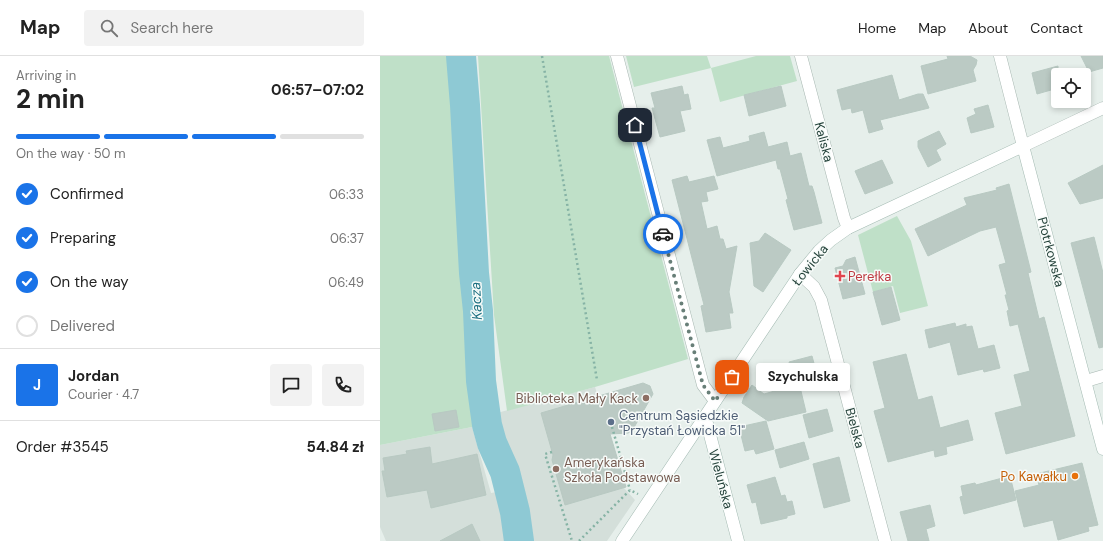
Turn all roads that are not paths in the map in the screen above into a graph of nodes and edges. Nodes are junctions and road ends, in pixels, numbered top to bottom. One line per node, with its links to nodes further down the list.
1 (616, 56): 10 (street)
2 (801, 56): 6 (street, Kaliska)
3 (1000, 56): 5 (street, Piotrkowska)
4 (1103, 108): 5 (street, Łowicka)
5 (1023, 146): 6 (street, Łowicka); 9 (street, Piotrkowska)
6 (848, 228): 7 (street, Łowicka)
7 (800, 274): 10 (street, Łowicka); 15 (street, Bielska)
8 (1103, 376): 9 (street)
9 (1086, 380): 12 (street, Piotrkowska)
10 (715, 401): 11 (street, Łowicka)
11 (705, 416): 13 (street, Łowicka); 14 (street, Wieluńska)
12 (1103, 448)
13 (622, 541)
14 (738, 541)
15 (885, 541)

